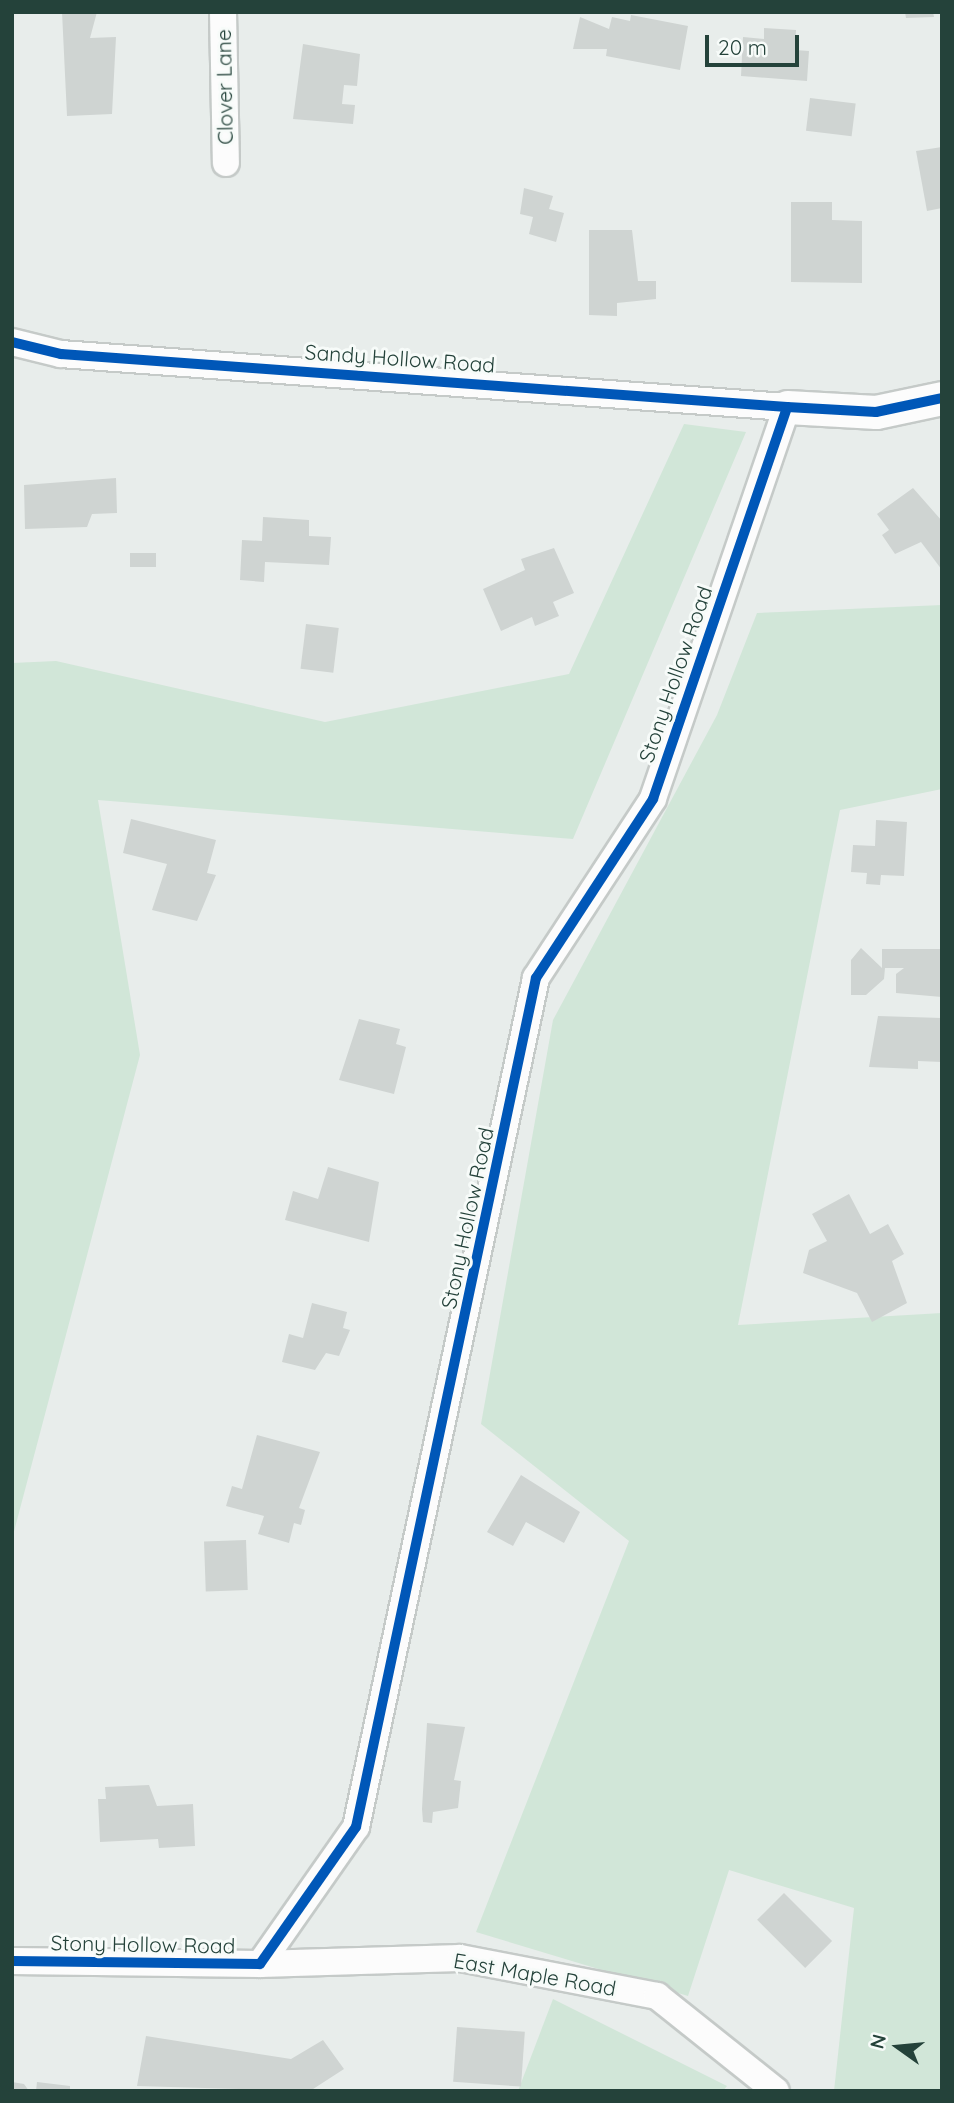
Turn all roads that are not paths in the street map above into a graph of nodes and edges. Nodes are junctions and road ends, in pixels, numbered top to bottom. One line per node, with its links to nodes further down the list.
1 (223, 12): 2 (street, Clover Lane)
2 (226, 163)
3 (12, 342): 5 (street, Sandy Hollow Road)
4 (942, 398): 5 (street)
5 (787, 407): 7 (street, Stony Hollow Road)
6 (12, 1961): 7 (street, Stony Hollow Road)
7 (260, 1964): 8 (street, East Maple Road)
8 (776, 2091)

